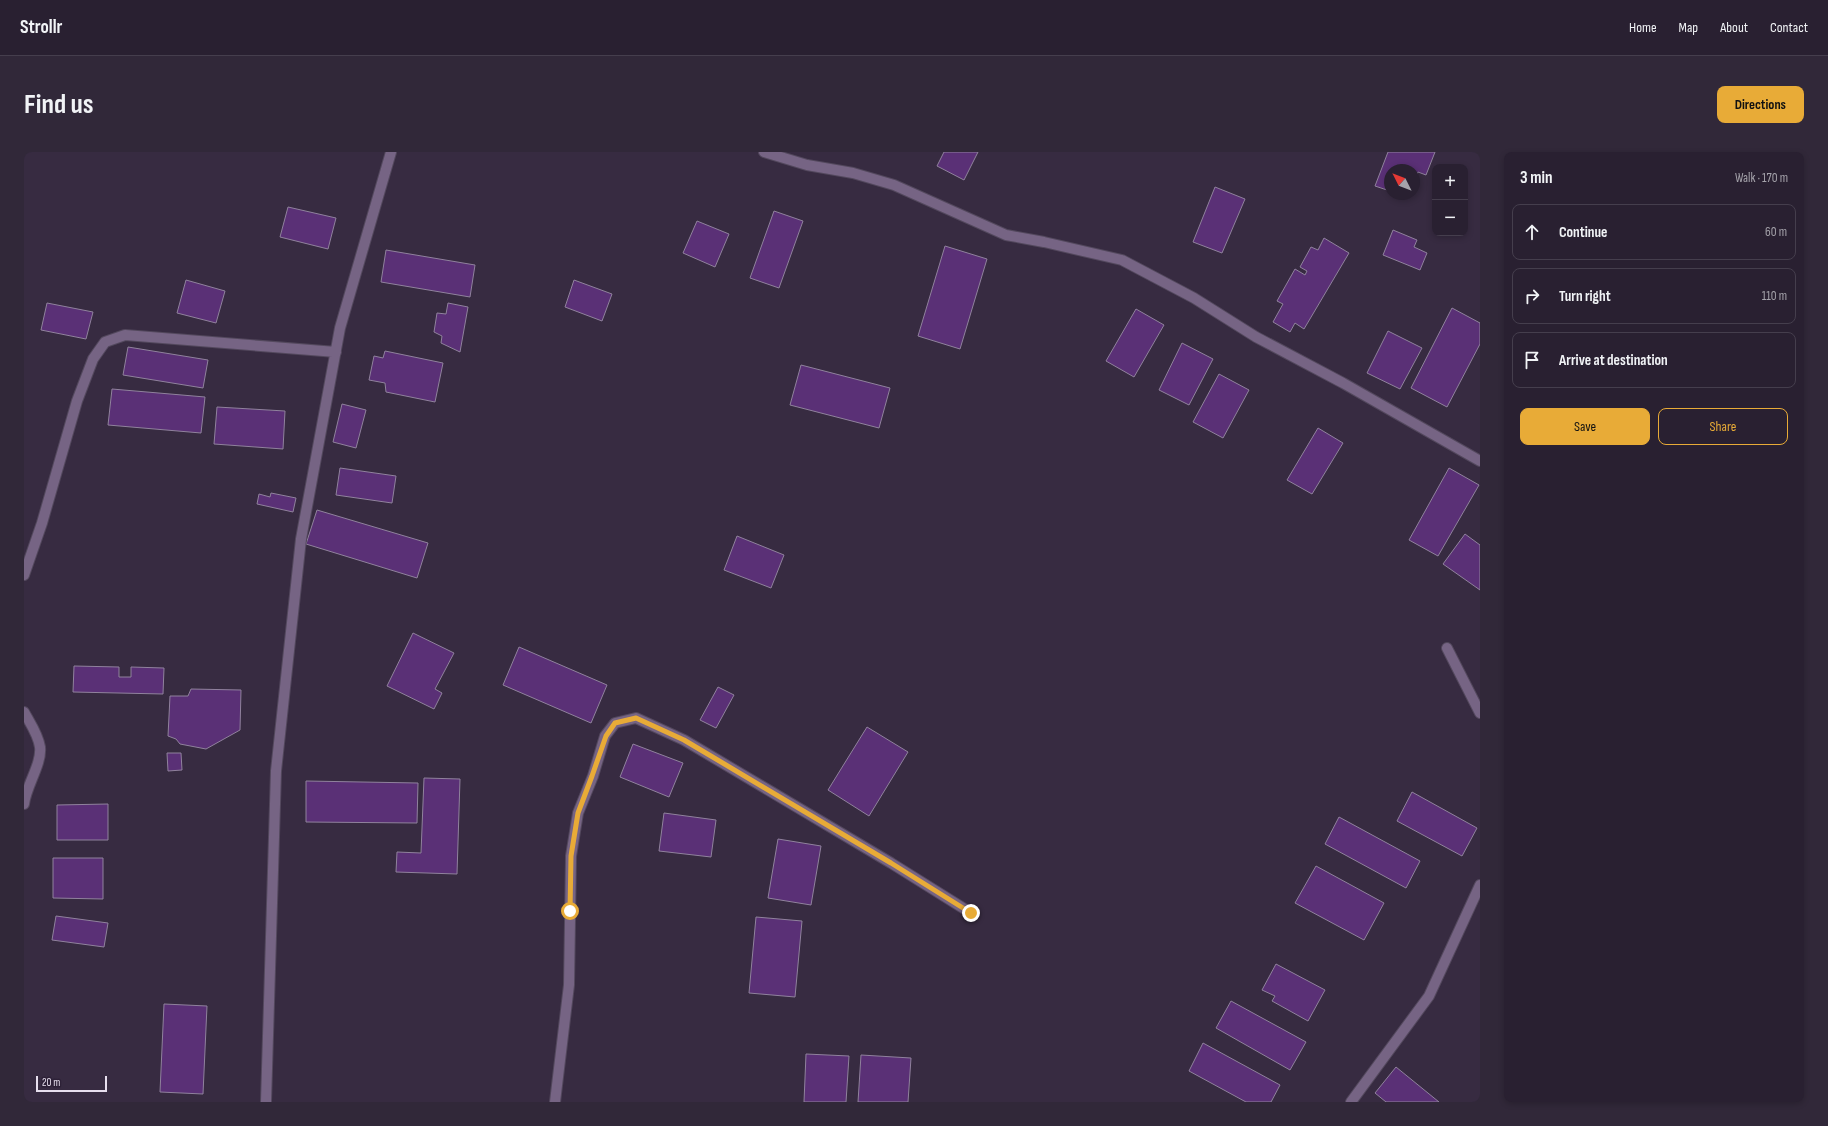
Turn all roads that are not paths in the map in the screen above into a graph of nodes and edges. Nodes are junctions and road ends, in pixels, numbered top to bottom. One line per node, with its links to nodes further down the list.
1 (391, 152): 3 (street)
2 (764, 152): 4 (street)
3 (336, 352): 5 (street); 12 (street)
4 (1480, 461)
5 (24, 575)
6 (1447, 648): 8 (street)
7 (24, 712): 9 (street)
8 (1480, 713)
9 (24, 804)
10 (1480, 885): 14 (street)
11 (971, 913): 13 (street)
12 (266, 1102)
13 (555, 1102)
14 (1351, 1102)

